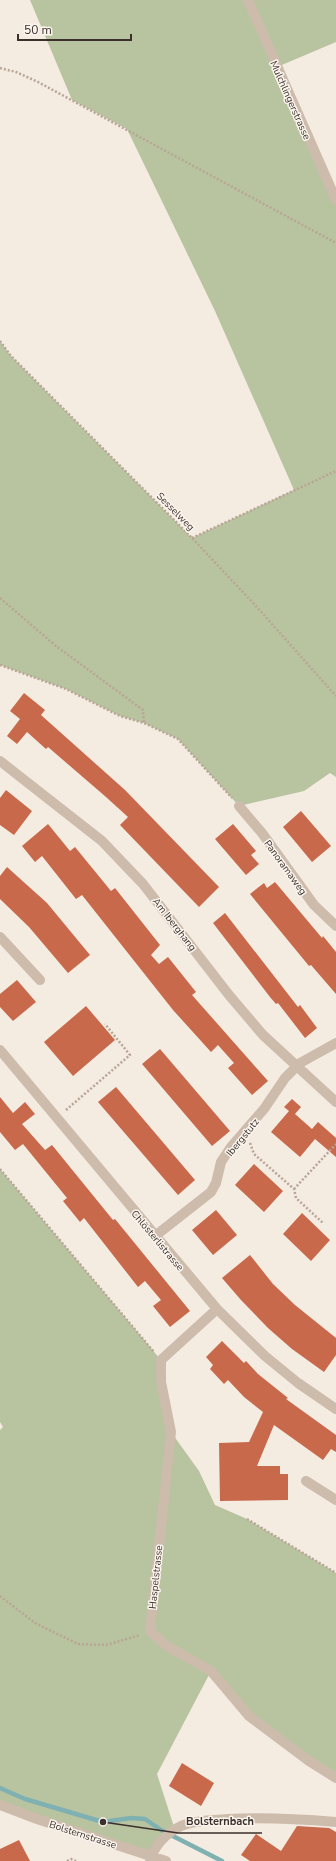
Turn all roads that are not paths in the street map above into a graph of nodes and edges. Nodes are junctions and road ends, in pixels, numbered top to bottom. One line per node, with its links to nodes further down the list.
1 (248, 0): 2 (street, Mulchlingerstrasse)
2 (336, 200)
3 (0, 760): 10 (street, Am Iberghang)
4 (239, 806): 5 (street, Panoramaweg)
5 (336, 926)
6 (0, 937): 7 (street)
7 (40, 980)
8 (336, 1043): 10 (street, Ibergstutz)
9 (0, 1050): 12 (street, Chlösterlistrasse)
10 (296, 1067): 11 (street, Am Iberghang); 12 (street, Ibergstutz)
11 (336, 1102)
12 (155, 1236): 13 (street, Chlösterlistrasse)
13 (217, 1309): 14 (street, Chlösterlistrasse); 17 (street, Haspelstrasse)
14 (336, 1409)
15 (306, 1481): 16 (street)
16 (336, 1500)
17 (336, 1778)
18 (0, 1805): 20 (street, Bolsternstrasse)
19 (336, 1822): 20 (street)
20 (150, 1859): 21 (street, Bolsternstrasse)
21 (166, 1861)

